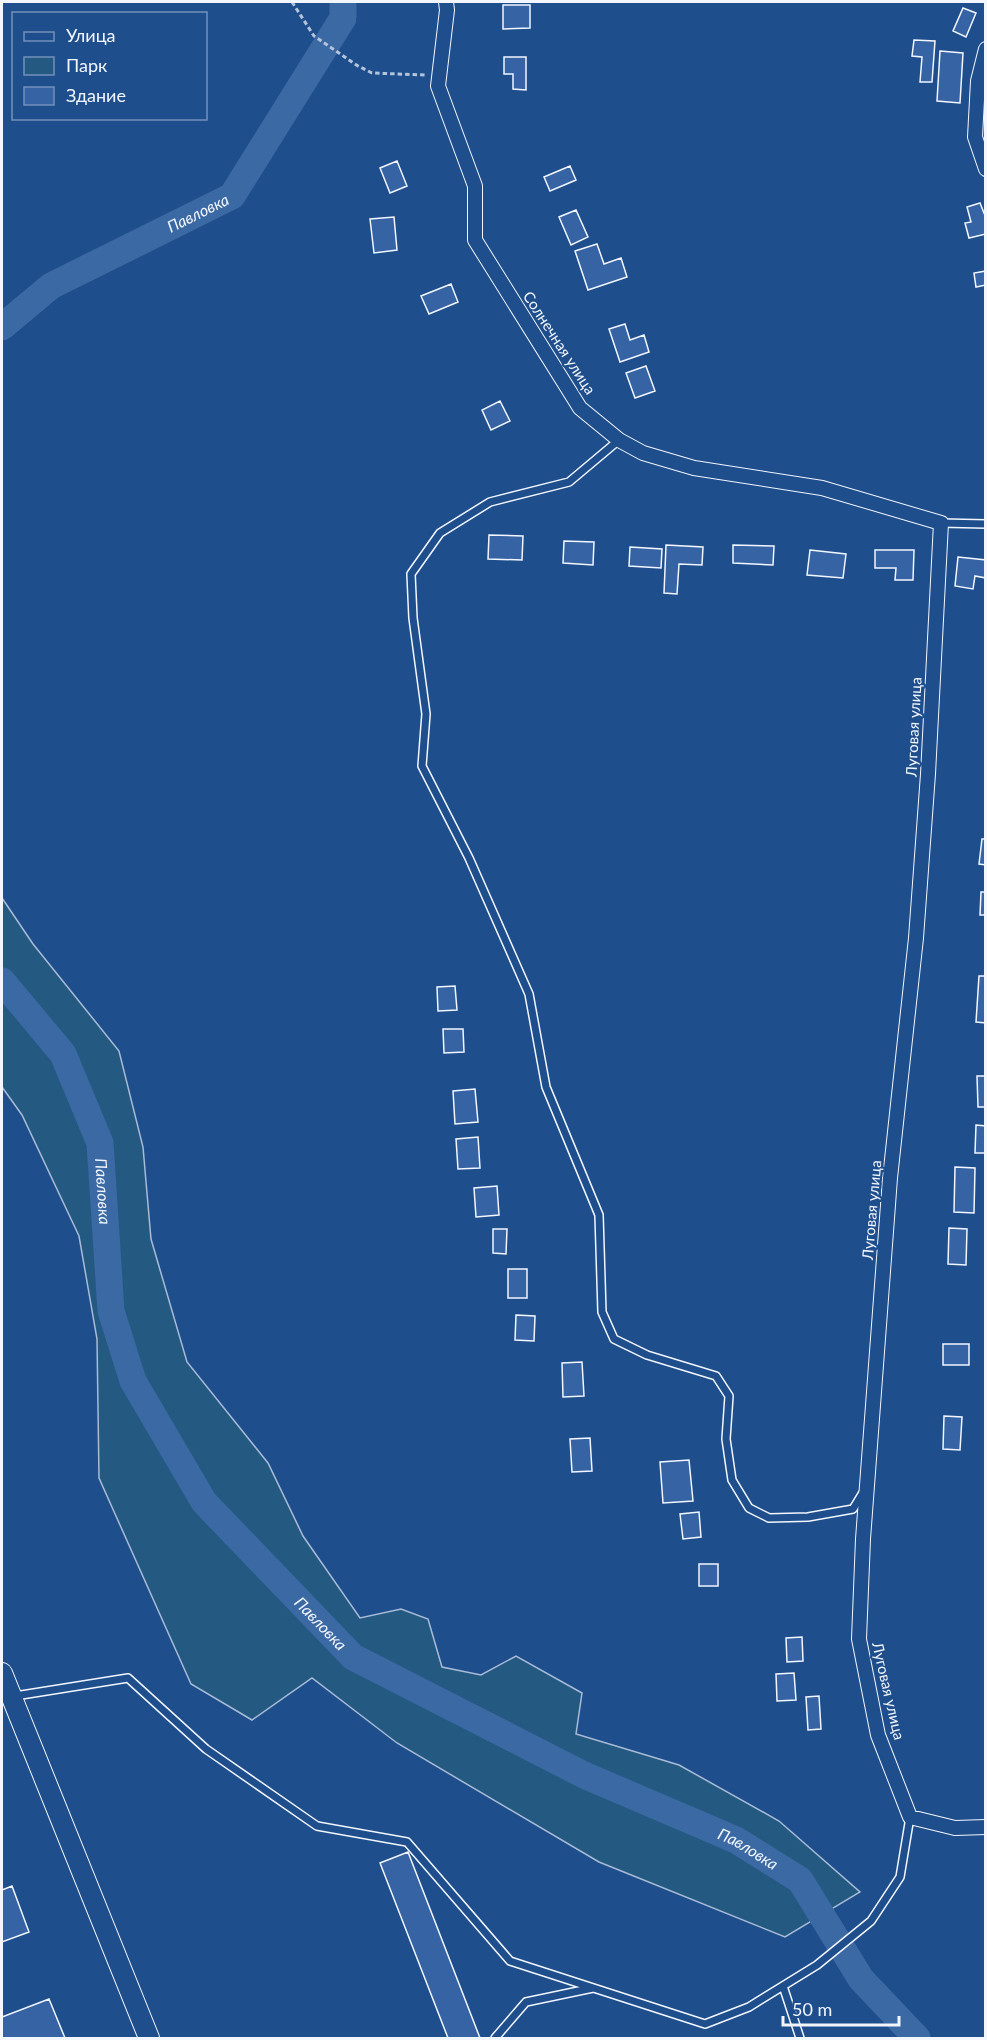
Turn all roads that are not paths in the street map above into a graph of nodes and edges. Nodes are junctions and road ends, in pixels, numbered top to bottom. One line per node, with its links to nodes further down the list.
1 (446, 2): 4 (street, Солнечная улица)
2 (986, 49): 3 (street)
3 (986, 169)
4 (619, 440): 5 (street, Солнечная улица); 7 (lane)
5 (941, 523): 6 (lane); 7 (street, Луговая улица)
6 (986, 524)
7 (868, 1484): 10 (street, Луговая улица)
8 (2, 1673): 9 (street)
9 (11, 1697): 13 (lane); 14 (street)
10 (910, 1817): 11 (street); 12 (lane)
11 (986, 1827)
12 (783, 1986): 13 (lane); 16 (lane)
13 (596, 1988): 15 (lane)
14 (149, 2038)
15 (495, 2038)
16 (800, 2038)

